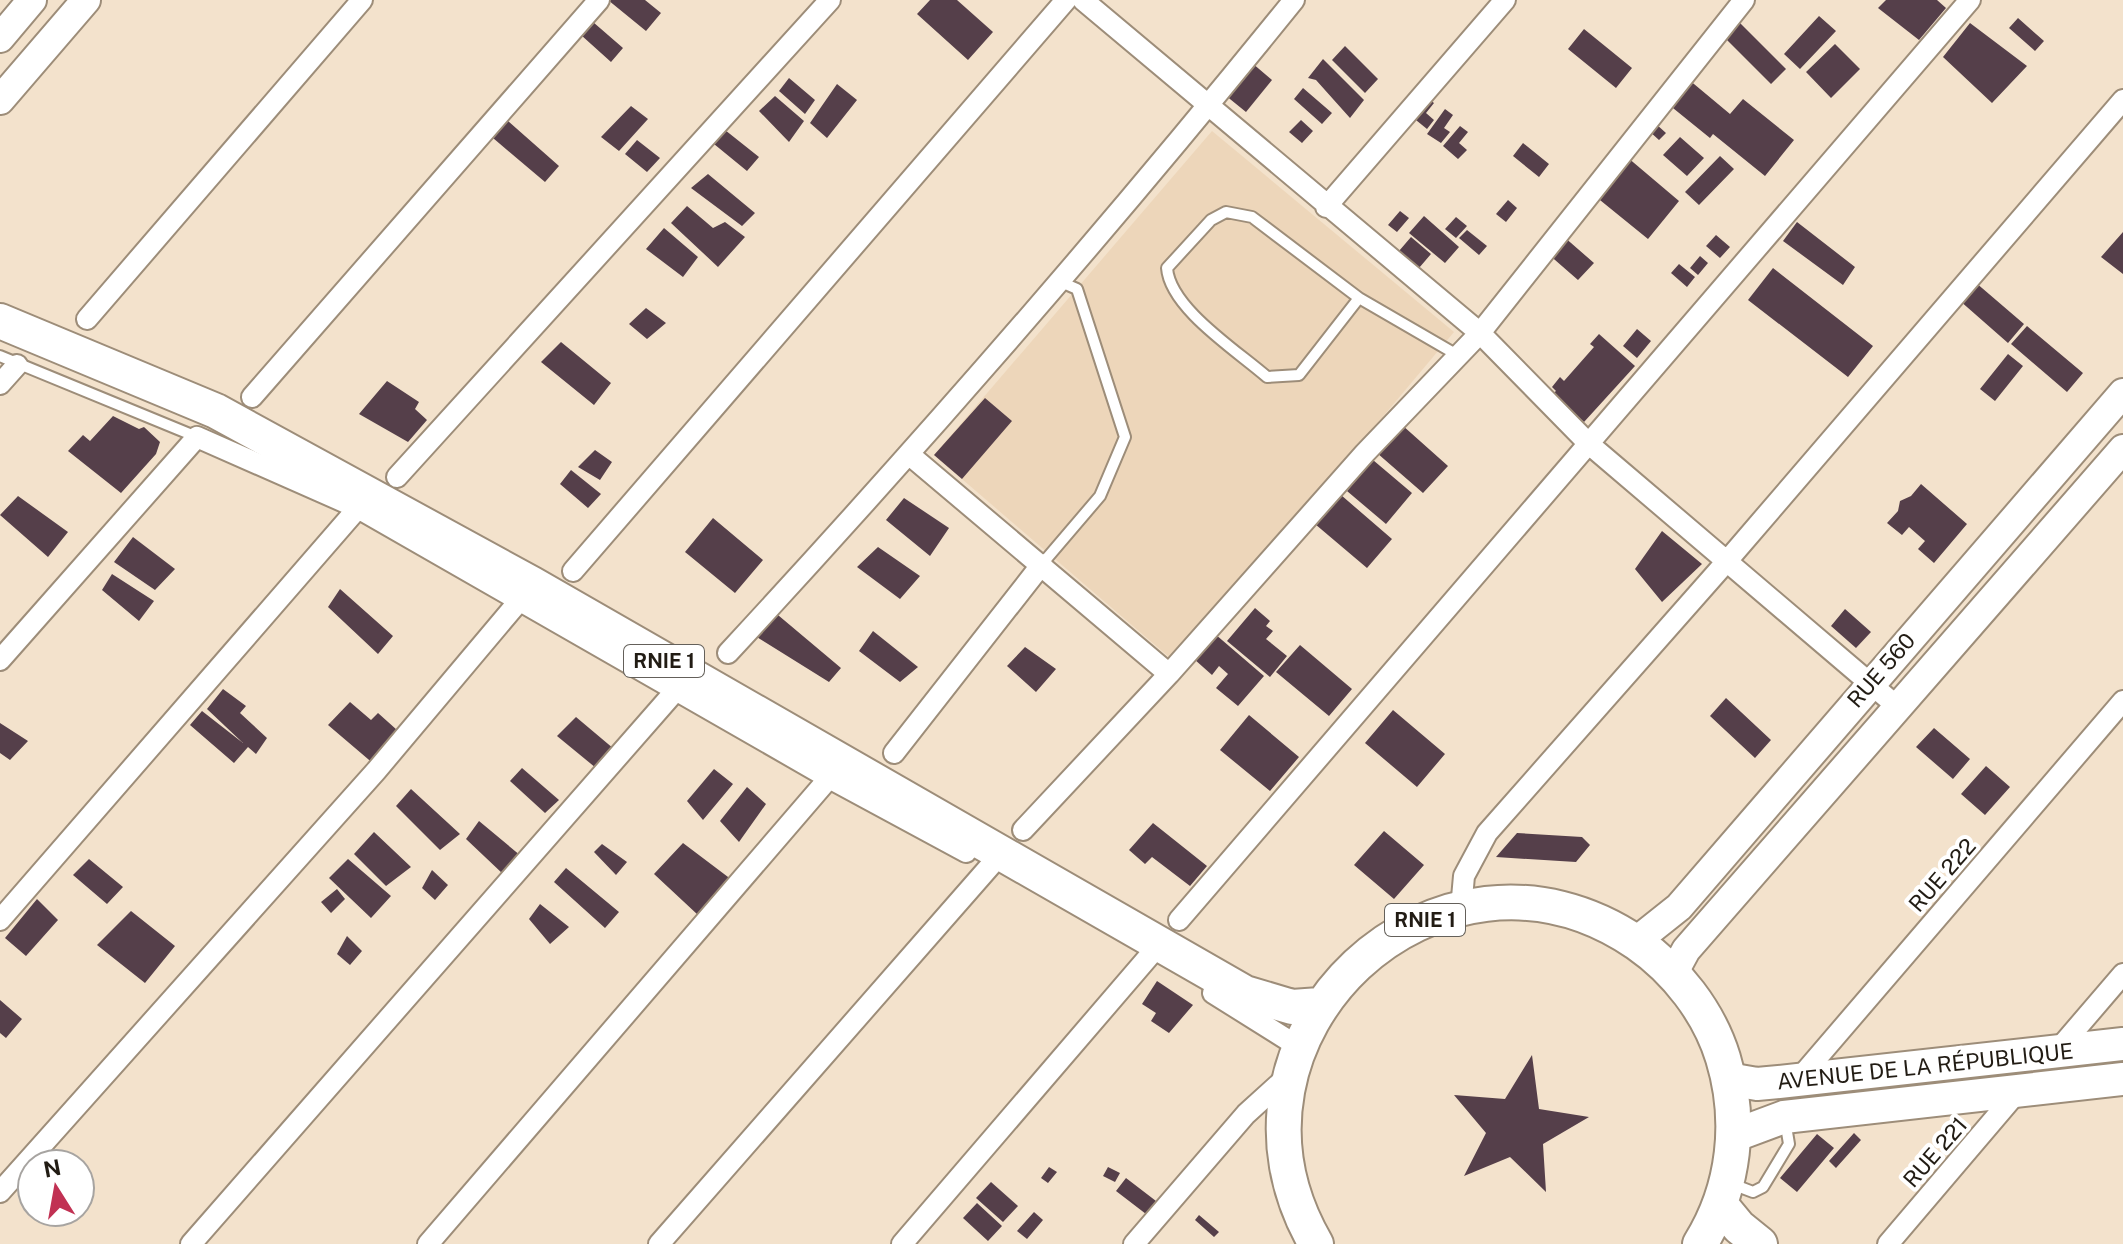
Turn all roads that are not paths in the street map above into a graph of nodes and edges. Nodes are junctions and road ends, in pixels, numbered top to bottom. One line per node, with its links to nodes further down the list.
1 (32, 0): 12 (main road)
2 (86, 0): 13 (main road)
3 (362, 0): 19 (street)
4 (599, 0): 26 (street)
5 (830, 0): 31 (street)
6 (1066, 0): 35 (street)
7 (1083, 0): 15 (street)
8 (1294, 0): 15 (street)
9 (1505, 0): 16 (street)
10 (1744, 0): 21 (street)
11 (1970, 0): 28 (street)
12 (0, 38)
13 (0, 100)
14 (2123, 100): 33 (street)
15 (1209, 105): 16 (street); 17 (street)
16 (1326, 207): 21 (street)
17 (1061, 282): 30 (street); 34 (lane)
18 (1359, 298): 18 (lane); 22 (lane)
19 (87, 319)
20 (0, 321): 55 (highway, RNIE 1)
21 (1480, 333): 22 (street); 28 (street)
22 (1459, 356): 39 (street)
23 (8, 360): 24 (street); 27 (lane)
24 (0, 384)
25 (2123, 393): 40 (main road, RUE 560)
26 (252, 397)
27 (197, 437): 32 (street); 38 (street)
28 (1589, 444): 33 (street); 50 (street)
29 (2123, 449): 43 (main road, RUE 560)
30 (911, 456): 34 (street); 37 (street)
31 (397, 477)
32 (358, 508): 36 (street); 49 (street)
33 (1727, 561): 40 (street); 48 (street)
34 (1042, 564): 39 (street); 44 (street)
35 (573, 571)
36 (519, 601): 41 (street); 65 (street)
37 (728, 653)
38 (0, 660)
39 (1169, 674): 46 (street)
40 (1869, 683): 43 (street); 51 (main road, RUE 560)
41 (677, 689): 45 (street); 67 (street)
42 (2123, 701): 61 (street, RUE 222)
43 (1899, 708): 53 (main road, RUE 560)
44 (894, 753)
45 (829, 778): 47 (street); 68 (street)
46 (1023, 830)
47 (991, 865): 52 (street); 69 (street)
48 (1461, 909): 51 (highway, RNIE 1); 55 (highway, RNIE 1)
49 (0, 920)
50 (1179, 920)
51 (1635, 942): 53 (highway, RNIE 1)
52 (1151, 954): 58 (street); 70 (street)
53 (1673, 974): 59 (highway, RNIE 1)
54 (2123, 974): 57 (street)
55 (1320, 1005): 58 (highway, RNIE 1)
56 (2123, 1044): 57 (main road, AVENUE DE LA RÉPUBLIQUE)
57 (2057, 1051): 61 (main road, AVENUE DE LA RÉPUBLIQUE)
58 (1294, 1060): 71 (street); 72 (highway, RNIE 1)
59 (1728, 1079): 61 (main road, AVENUE DE LA RÉPUBLIQUE); 64 (highway, RNIE 1)
60 (2123, 1079): 62 (main road, AVENUE DE LA RÉPUBLIQUE)
61 (1798, 1080)
62 (2019, 1090): 63 (main road, AVENUE DE LA RÉPUBLIQUE); 75 (street, RUE 221)
63 (1784, 1117): 64 (main road, AVENUE DE LA RÉPUBLIQUE); 66 (lane)
64 (1733, 1136): 66 (highway, RNIE 1)
65 (0, 1192)
66 (1723, 1193): 73 (highway, RNIE 1); 74 (highway)
67 (191, 1244)
68 (428, 1244)
69 (659, 1244)
70 (902, 1244)
71 (1134, 1244)
72 (1316, 1244)
73 (1700, 1244)
74 (1760, 1244)
75 (1888, 1244)

